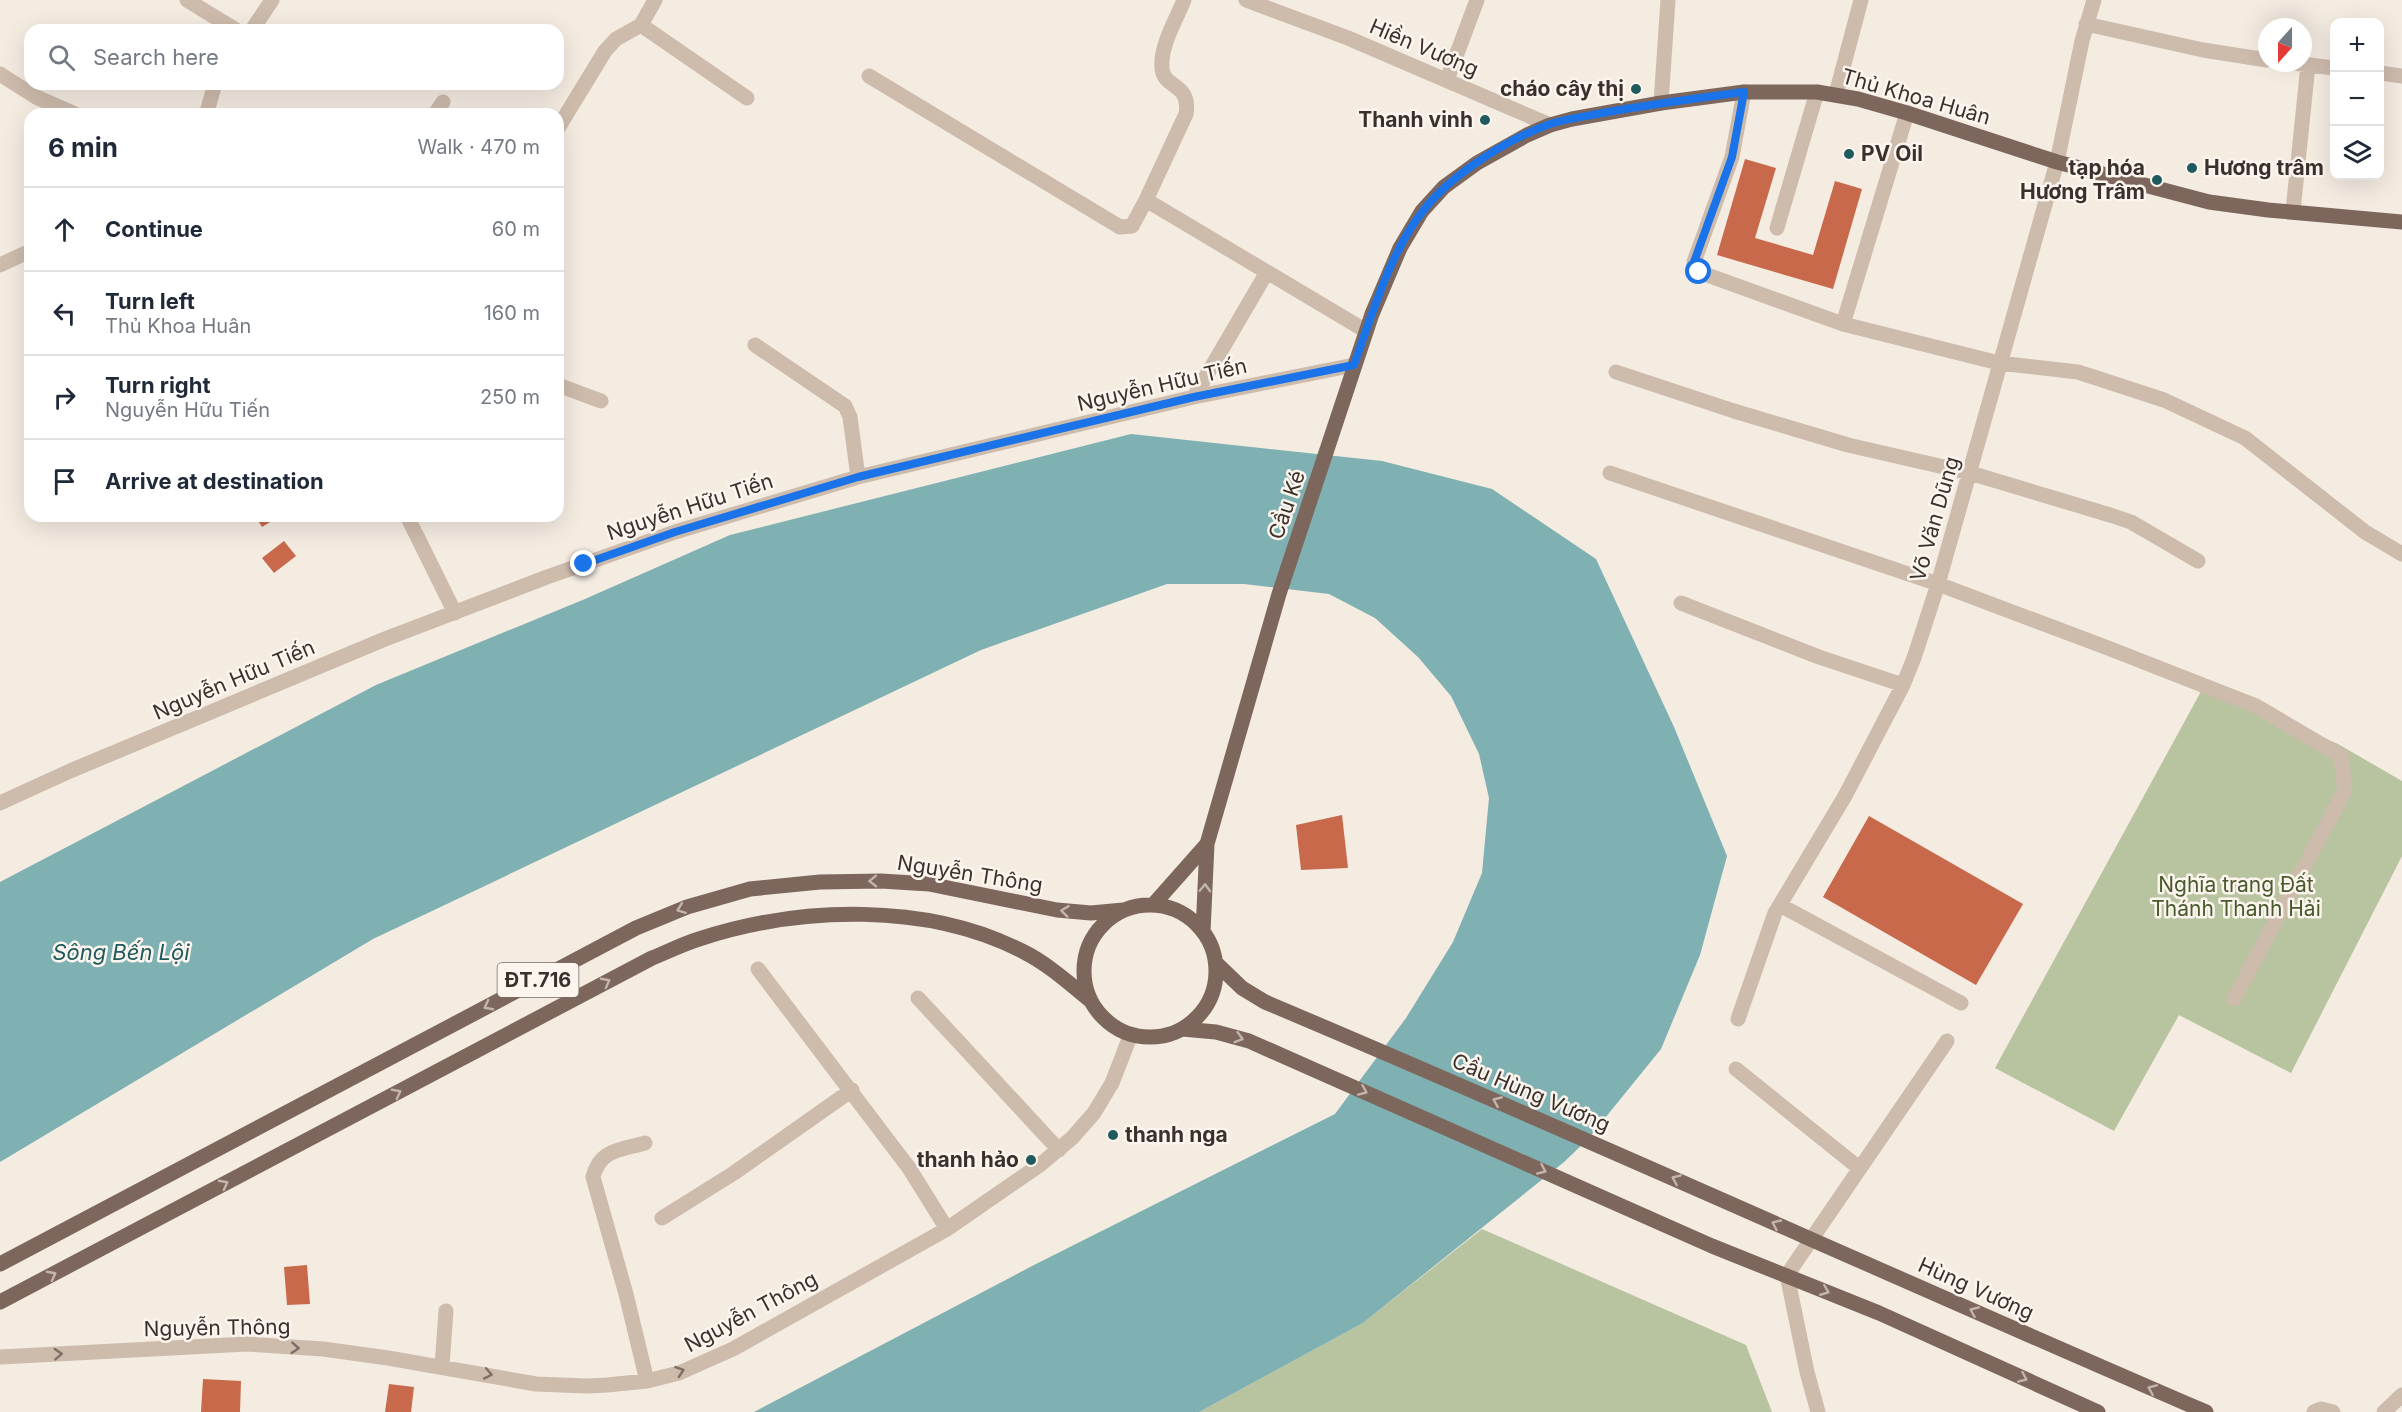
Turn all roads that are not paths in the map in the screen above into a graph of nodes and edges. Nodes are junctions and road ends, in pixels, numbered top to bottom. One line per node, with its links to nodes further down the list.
1 (187, 0): 10 (street)
2 (272, 0): 11 (street)
3 (655, 0): 13 (street)
4 (1184, 0): 37 (street)
5 (1246, 0): 22 (street, Hiền Vương)
6 (1477, 0): 22 (street)
7 (1668, 0): 30 (street)
8 (1861, 0): 28 (street)
9 (2094, 0): 12 (street, Võ Văn Dũng)
10 (226, 24)
11 (256, 24)
12 (2086, 24): 14 (street); 36 (street, Võ Văn Dũng)
13 (641, 25): 29 (street); 34 (street)
14 (2258, 59)
15 (2312, 65): 16 (street)
16 (2330, 68)
17 (2301, 72): 38 (street)
18 (0, 74): 23 (street)
19 (2384, 74): 21 (street)
20 (869, 76): 37 (street)
21 (2402, 76)
22 (1447, 80): 35 (street, Hiền Vương)
23 (24, 89)
24 (25, 90): 31 (street)
25 (213, 90): 32 (street)
26 (1744, 92): 27 (main road, Thủ Khoa Huân); 30 (main road, Thủ Khoa Huân); 44 (street)
27 (1817, 92): 28 (main road, Thủ Khoa Huân); 40 (street)
28 (1836, 94): 33 (main road, Thủ Khoa Huân)
29 (747, 98)
30 (1661, 103): 35 (main road, Thủ Khoa Huân)
31 (61, 108)
32 (210, 108)
33 (1907, 113): 36 (main road, Thủ Khoa Huân); 44 (street)
34 (564, 119)
35 (1550, 124): 45 (main road, Thủ Khoa Huân)
36 (2057, 162): 38 (main road, Thủ Khoa Huân); 47 (street, Võ Văn Dũng)
37 (1146, 200): 43 (street)
38 (2293, 211): 39 (main road, Thủ Khoa Huân)
39 (2402, 222)
40 (1777, 228)
41 (24, 254): 42 (street)
42 (0, 265)
43 (1267, 272): 45 (street); 51 (street)
44 (1843, 324): 47 (street)
45 (1366, 331): 48 (main road, Thủ Khoa Huân)
46 (755, 345): 56 (street)
47 (1999, 363): 54 (street, Võ Văn Dũng); 58 (street)
48 (1354, 365): 51 (street, Nguyễn Hữu Tiến); 53 (main road, Thủ Khoa Huân)
49 (1616, 372): 54 (street)
50 (564, 387): 52 (street)
51 (1194, 397): 56 (street, Nguyễn Hữu Tiến)
52 (601, 401)
53 (1335, 429): 65 (main road, Cầu Ké)
54 (1970, 472): 59 (street); 60 (street, Võ Văn Dũng)
55 (1610, 473): 60 (street)
56 (858, 477): 62 (street, Nguyễn Hữu Tiến)
57 (410, 522): 62 (street)
58 (2402, 554)
59 (2198, 561)
60 (1938, 584): 63 (street, Võ Văn Dũng); 73 (street)
61 (1681, 603): 63 (street)
62 (455, 614): 64 (street, Nguyễn Hữu Tiến)
63 (1903, 685): 67 (street, Võ Văn Dũng)
64 (0, 803)
65 (1207, 844): 66 (main road); 69 (main road, one-way to 65)
66 (1153, 905): 68 (main road); 69 (main road)
67 (1780, 905): 75 (street); 76 (street, Võ Văn Dũng)
68 (1123, 910): 74 (main road); 89 (main road, Nguyễn Thông / ĐT.716, one-way to 89)
69 (1203, 932): 70 (main road)
70 (1216, 963): 77 (main road); 85 (main road, Cầu Hùng Vương, one-way to 70)
71 (758, 969): 81 (street)
72 (918, 998): 83 (street)
73 (2234, 999)
74 (1091, 1000): 78 (main road); 91 (main road, ĐT.716, one-way to 74)
75 (1961, 1003)
76 (1738, 1019)
77 (1182, 1029): 78 (main road); 90 (main road, one-way to 90)
78 (1131, 1034): 83 (street, Nguyễn Thông)
79 (1947, 1041): 84 (street)
80 (1736, 1070): 84 (street)
81 (852, 1090): 86 (street); 87 (street)
82 (645, 1143): 95 (street)
83 (1059, 1150): 87 (street, Nguyễn Thông)
84 (1859, 1168): 88 (street)
85 (1729, 1202): 88 (main road, Hùng Vương, one-way to 85)
86 (662, 1218)
87 (947, 1229): 95 (street, Nguyễn Thông, one-way to 87)
88 (1809, 1239): 90 (street); 99 (main road, Hùng Vương, one-way to 88)
89 (0, 1264)
90 (1787, 1275): 97 (street); 98 (main road, one-way to 98)
91 (0, 1302)
92 (446, 1311): 94 (street)
93 (0, 1357): 94 (street, Nguyễn Thông, one-way to 94)
94 (442, 1366): 95 (street, Nguyễn Thông, one-way to 95)
95 (648, 1381)
96 (2402, 1395): 102 (street)
97 (1818, 1412)
98 (2098, 1412)
99 (2206, 1412)
100 (2314, 1412): 101 (street)
101 (2333, 1412)
102 (2385, 1412)

